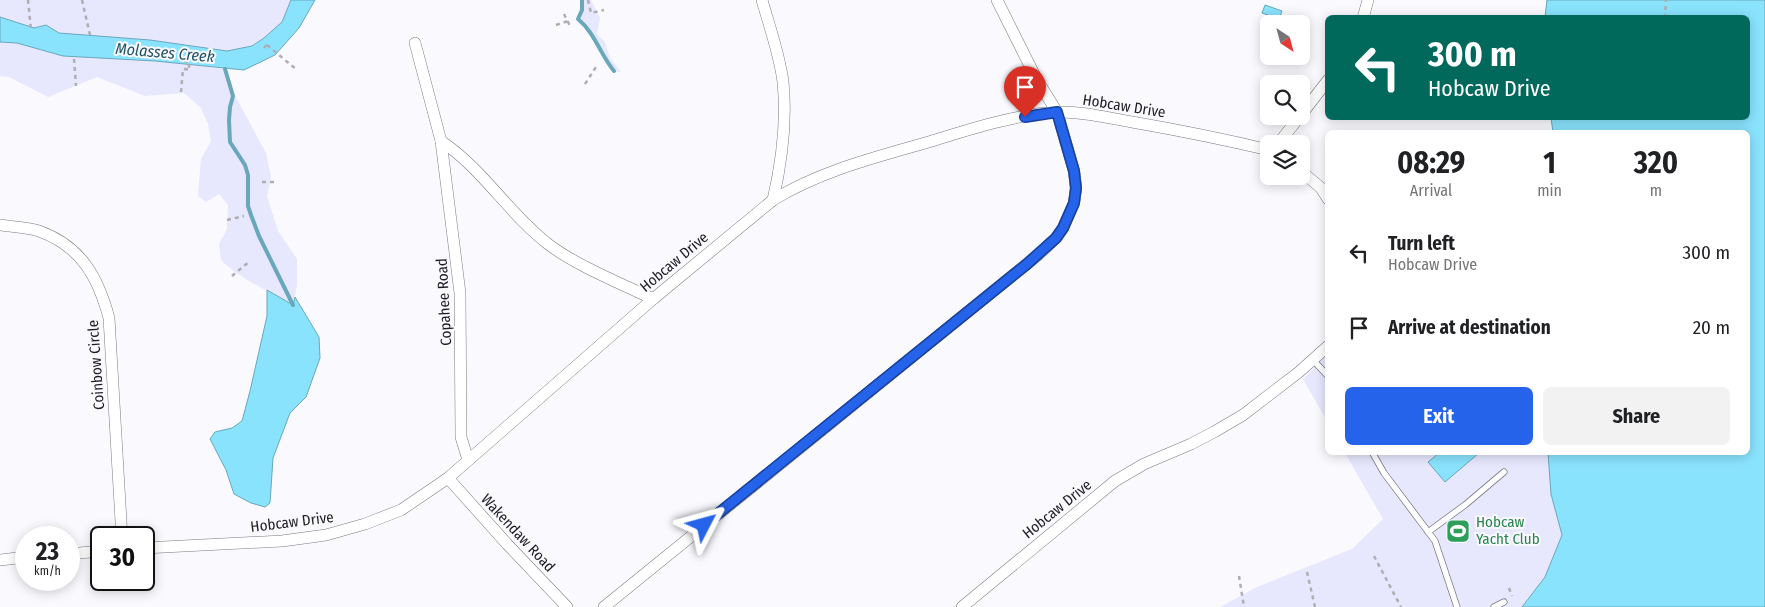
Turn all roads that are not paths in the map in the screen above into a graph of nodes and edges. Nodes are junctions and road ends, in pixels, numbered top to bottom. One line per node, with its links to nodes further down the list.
1 (762, 0): 15 (street)
2 (997, 0): 8 (street)
3 (1368, 0): 4 (street)
4 (1364, 15)
5 (414, 43): 11 (street, Copahee Road)
6 (1325, 84): 7 (street)
7 (1310, 103)
8 (1057, 112): 12 (street, Hobcaw Drive); 15 (street, Hobcaw Drive); 31 (street)
9 (1293, 125): 10 (street)
10 (1285, 135)
11 (441, 142): 17 (street); 22 (street, Copahee Road)
12 (1260, 148)
13 (1310, 179): 14 (street)
14 (1325, 194)
15 (773, 200): 17 (street, Hobcaw Drive)
16 (0, 225): 25 (street, Coinbow Circle)
17 (653, 299): 22 (street, Hobcaw Drive)
18 (1325, 349): 19 (street, Hobcaw Drive)
19 (1313, 360): 20 (lane); 32 (street, Hobcaw Drive)
20 (1325, 373)
21 (1374, 455): 26 (lane)
22 (468, 460): 24 (street, Hobcaw Drive)
23 (1504, 472): 26 (lane)
24 (448, 478): 27 (street, Hobcaw Drive); 30 (street, Wakendaw Road)
25 (121, 526)
26 (1428, 532): 33 (lane)
27 (155, 547)
28 (15, 558): 29 (street)
29 (0, 560)
30 (567, 607)
31 (604, 607)
32 (962, 607)
33 (1457, 607)

